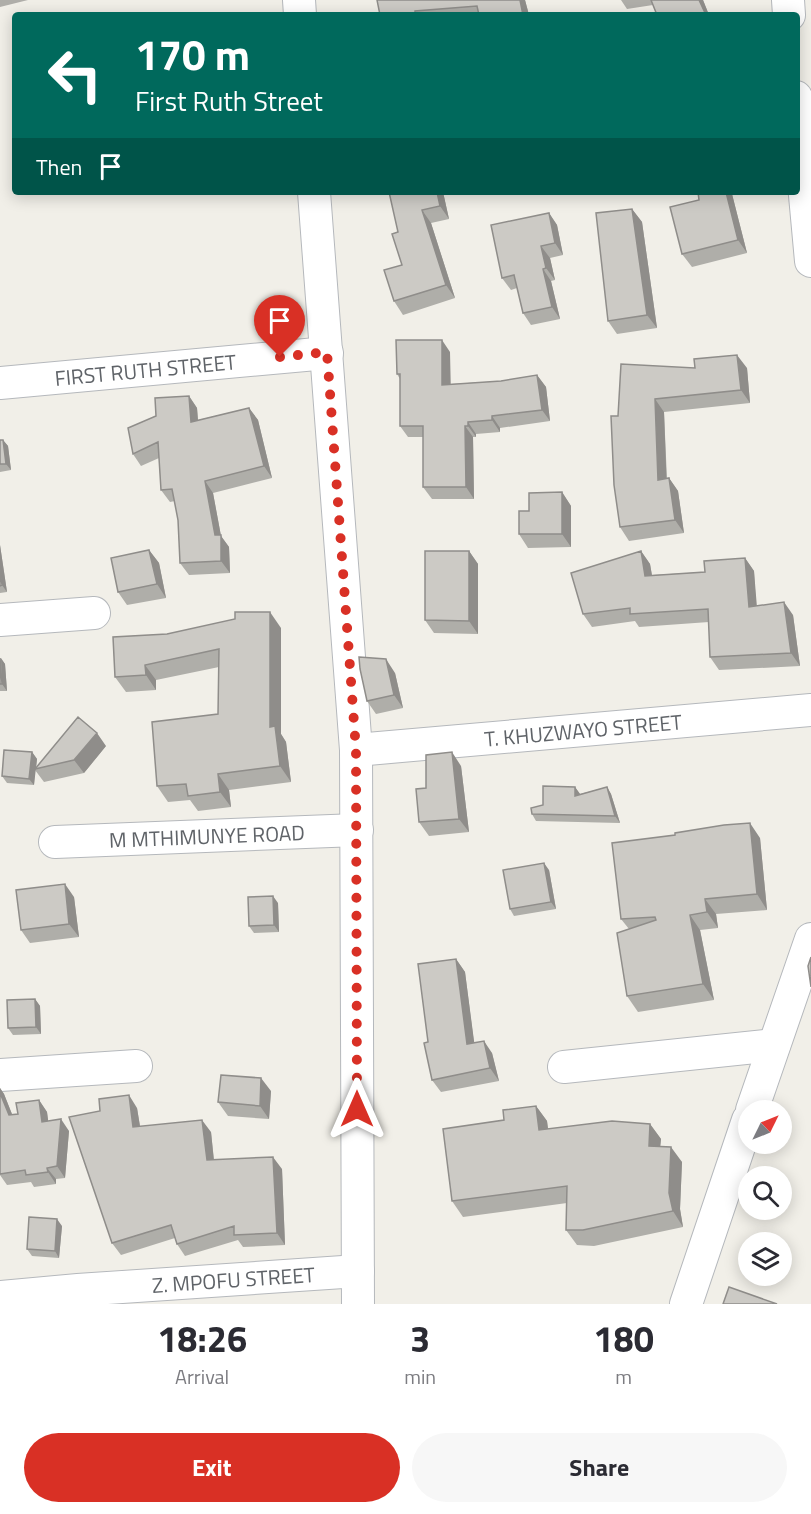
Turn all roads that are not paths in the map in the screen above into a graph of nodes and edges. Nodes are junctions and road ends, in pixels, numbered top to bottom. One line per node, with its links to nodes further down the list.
1 (800, 141): 3 (street)
2 (314, 195): 4 (street)
3 (811, 261)
4 (327, 352): 5 (street, FIRST RUTH STREET); 9 (street)
5 (0, 382)
6 (94, 613): 7 (street)
7 (0, 620)
8 (811, 710): 9 (street, T. KHUZWAYO STREET)
9 (356, 750): 10 (street)
10 (357, 830): 11 (street, M MTHIMUNYE ROAD); 19 (street)
11 (55, 843)
12 (811, 939): 13 (street)
13 (774, 1045): 15 (street); 17 (street)
14 (136, 1066): 16 (street)
15 (564, 1067)
16 (0, 1075)
17 (755, 1100)
18 (738, 1150): 23 (street)
19 (358, 1271): 21 (street, Z. MPOFU STREET); 22 (street)
20 (0, 1297): 21 (street, Z. MPOFU STREET)
21 (79, 1297)
22 (358, 1304)
23 (686, 1304)

